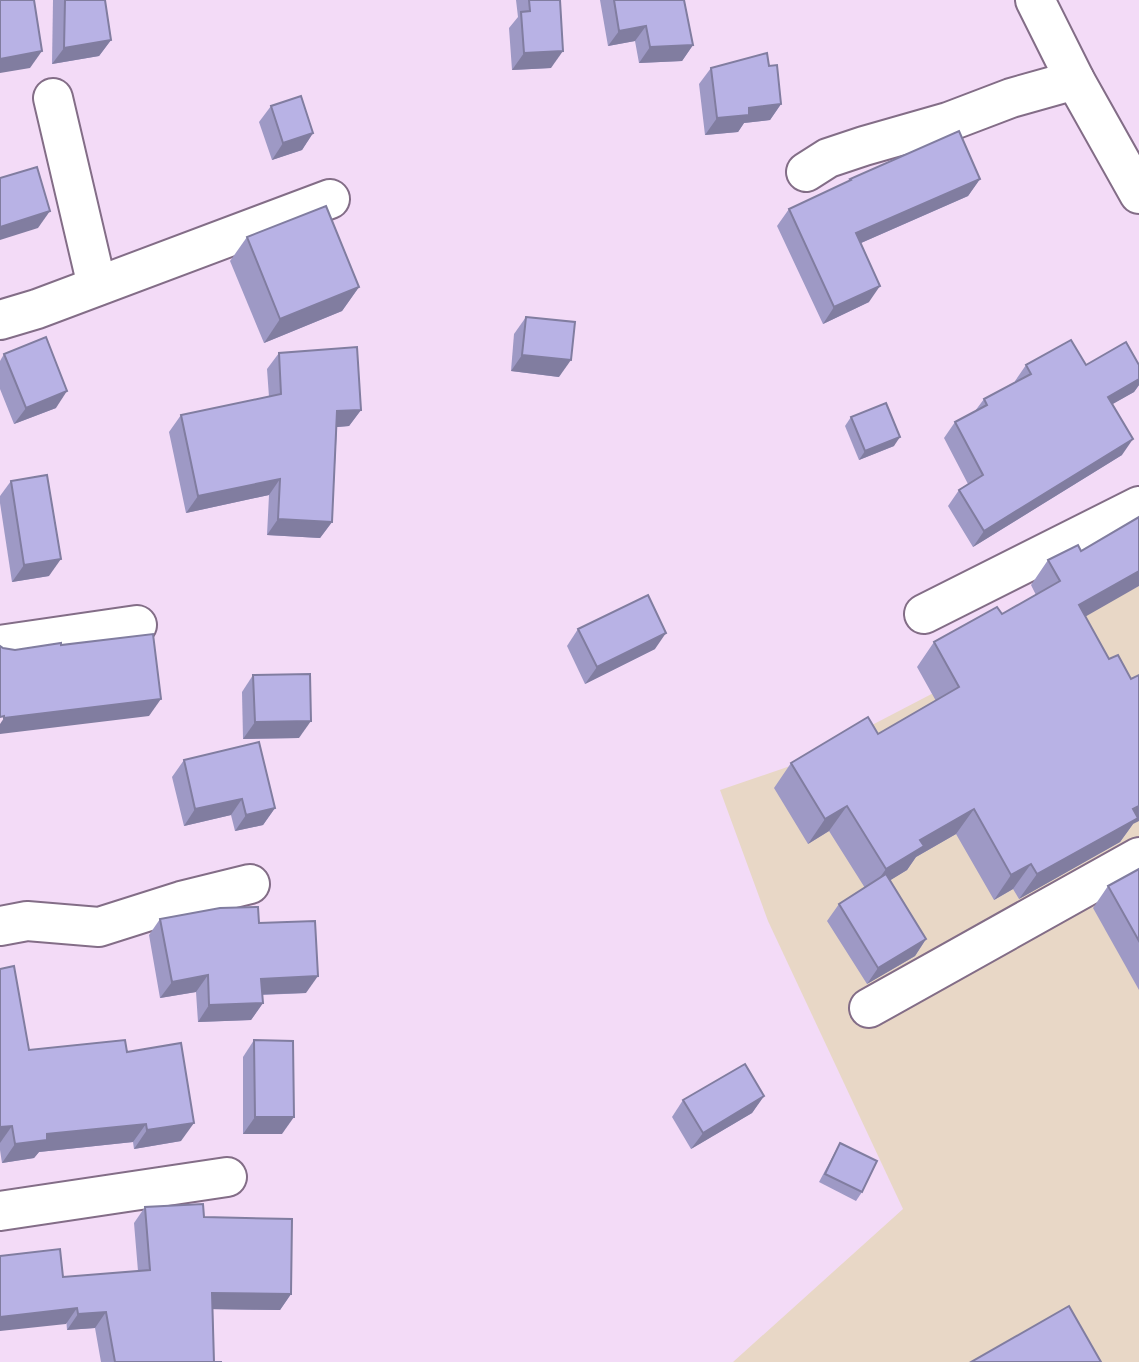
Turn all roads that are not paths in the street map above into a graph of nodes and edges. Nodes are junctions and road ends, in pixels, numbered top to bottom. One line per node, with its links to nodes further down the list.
1 (1035, 0): 2 (main road)
2 (1075, 80): 4 (main road); 5 (main road)
3 (53, 98): 7 (main road)
4 (806, 172)
5 (1139, 194)
6 (330, 199): 7 (main road)
7 (97, 286): 8 (main road)
8 (0, 320)
9 (1139, 506): 10 (main road)
10 (924, 614)
11 (137, 625): 12 (main road)
12 (0, 645)
13 (1139, 857): 16 (main road)
14 (250, 884): 15 (main road)
15 (0, 926)
16 (869, 1008)
17 (227, 1177): 18 (main road)
18 (0, 1211)

